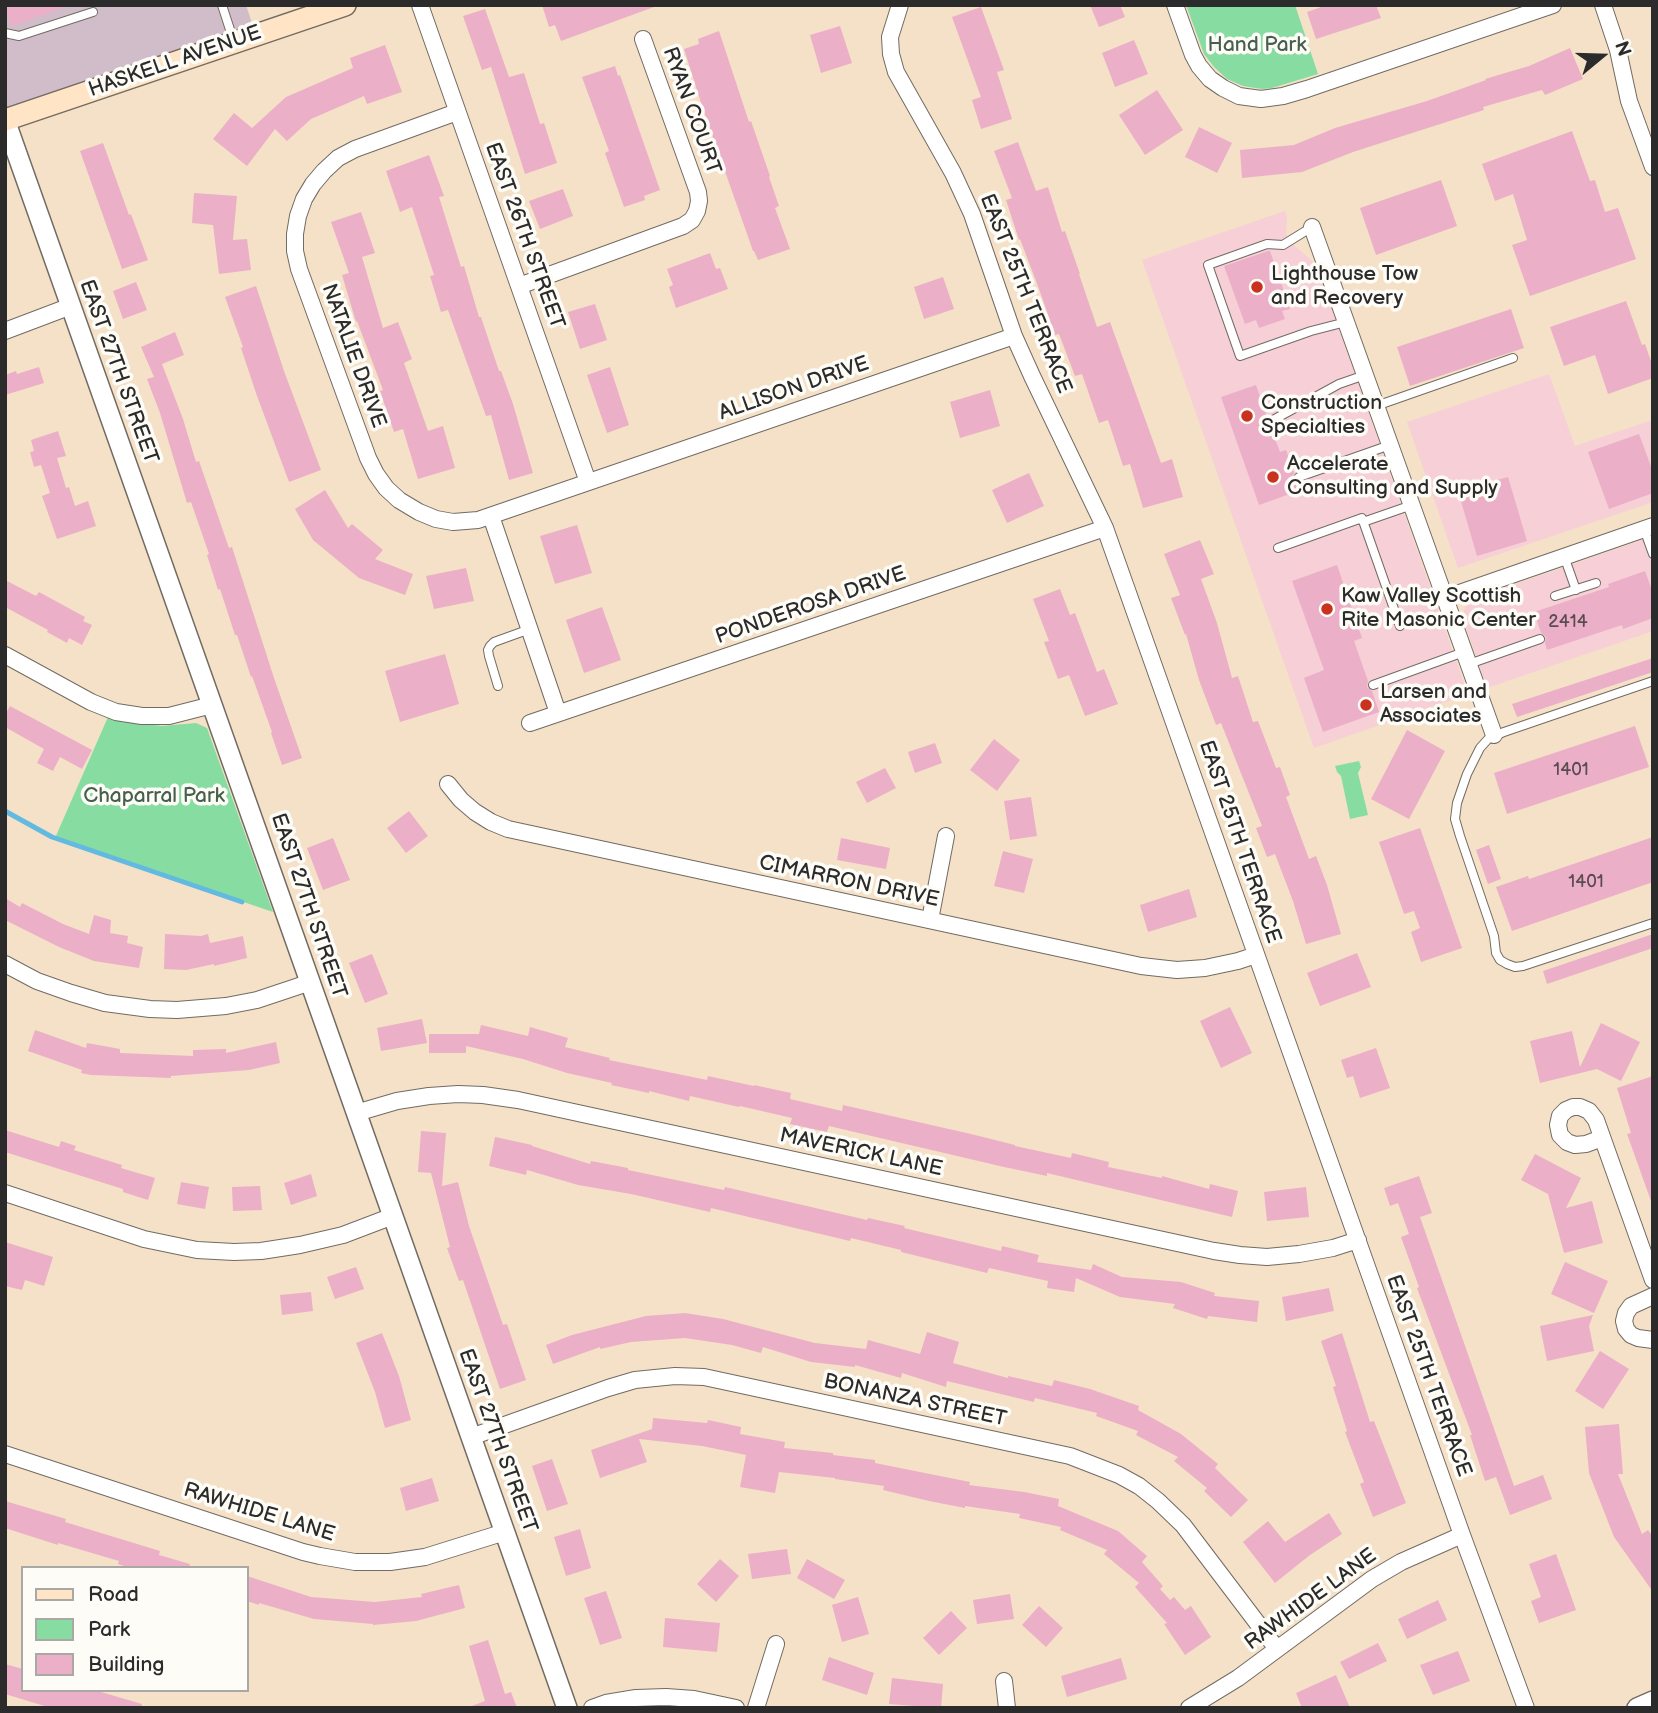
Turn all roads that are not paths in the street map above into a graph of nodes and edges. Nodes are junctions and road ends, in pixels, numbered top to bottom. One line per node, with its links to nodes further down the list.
1 (222, 5): 11 (lane)
2 (345, 5): 11 (main road, HASKELL AVENUE)
3 (420, 5): 12 (street, EAST 26TH STREET)
4 (900, 5): 20 (street, EAST 25TH TERRACE)
5 (1175, 5): 6 (street)
6 (1553, 5)
7 (1603, 5): 14 (street)
8 (93, 12): 9 (lane)
9 (5, 33)
10 (643, 40): 16 (street, RYAN COURT)
11 (234, 42): 13 (main road, HASKELL AVENUE)
12 (457, 112): 16 (street, EAST 26TH STREET); 29 (street, NATALIE DRIVE)
13 (5, 120): 17 (street, EAST 27TH STREET)
14 (1651, 159)
15 (1312, 227): 18 (street); 18 (lane)
16 (519, 286): 27 (street, EAST 26TH STREET)
17 (71, 306): 19 (street); 48 (street, EAST 27TH STREET)
18 (1346, 321): 22 (street)
19 (5, 331)
20 (1014, 336): 27 (street, ALLISON DRIVE); 32 (street, EAST 25TH TERRACE)
21 (1513, 358): 23 (lane)
22 (1365, 375): 23 (street); 24 (lane)
23 (1376, 406): 25 (street)
24 (1273, 420)
25 (1390, 445): 26 (lane); 28 (street)
26 (1299, 477)
27 (588, 482): 29 (street, NATALIE DRIVE)
28 (1412, 505): 30 (lane); 39 (street)
29 (491, 516): 41 (street)
30 (1363, 522): 33 (lane); 40 (lane)
31 (1648, 527): 34 (lane); 35 (street)
32 (1105, 528): 49 (street, PONDEROSA DRIVE); 56 (street, EAST 25TH TERRACE)
33 (1278, 548)
34 (1653, 554)
35 (1564, 556): 37 (lane); 39 (street)
36 (1596, 583): 37 (lane)
37 (1576, 590): 38 (lane)
38 (1555, 596)
39 (1445, 597): 44 (street)
40 (1400, 626)
41 (530, 629): 47 (lane); 49 (street)
42 (1540, 639): 44 (lane)
43 (5, 655): 48 (street)
44 (1467, 658): 46 (lane); 51 (street)
45 (1653, 681): 51 (lane)
46 (1373, 685)
47 (498, 686)
48 (212, 705): 58 (street, EAST 27TH STREET)
49 (558, 713): 50 (street, PONDEROSA DRIVE)
50 (530, 723)
51 (1494, 736): 55 (lane)
52 (448, 784): 54 (street, CIMARRON DRIVE)
53 (946, 836): 54 (street)
54 (930, 920): 56 (street, CIMARRON DRIVE)
55 (1653, 923)
56 (1256, 955): 63 (street, EAST 25TH TERRACE)
57 (5, 964): 58 (street)
58 (311, 982): 59 (street, EAST 27TH STREET)
59 (356, 1113): 62 (street, EAST 27TH STREET); 63 (street, MAVERICK LANE)
60 (1602, 1138): 64 (street)
61 (5, 1193): 62 (street)
62 (393, 1216): 67 (street, EAST 27TH STREET)
63 (1358, 1240): 70 (street, EAST 25TH TERRACE)
64 (1653, 1280)
65 (1653, 1296): 66 (street)
66 (1653, 1340)
67 (471, 1437): 69 (street, EAST 27TH STREET); 72 (street, BONANZA STREET)
68 (5, 1454): 69 (street, RAWHIDE LANE)
69 (505, 1532): 75 (street, EAST 27TH STREET)
70 (1462, 1535): 72 (street, RAWHIDE LANE); 81 (street, EAST 25TH TERRACE)
71 (776, 1644): 78 (street)
72 (1277, 1649): 80 (street, RAWHIDE LANE)
73 (1004, 1681): 79 (street)
74 (1653, 1701): 82 (street)
75 (568, 1708)
76 (592, 1708): 77 (street)
77 (736, 1708)
78 (756, 1708)
79 (1007, 1708)
80 (1189, 1708)
81 (1526, 1708)
82 (1637, 1708)

